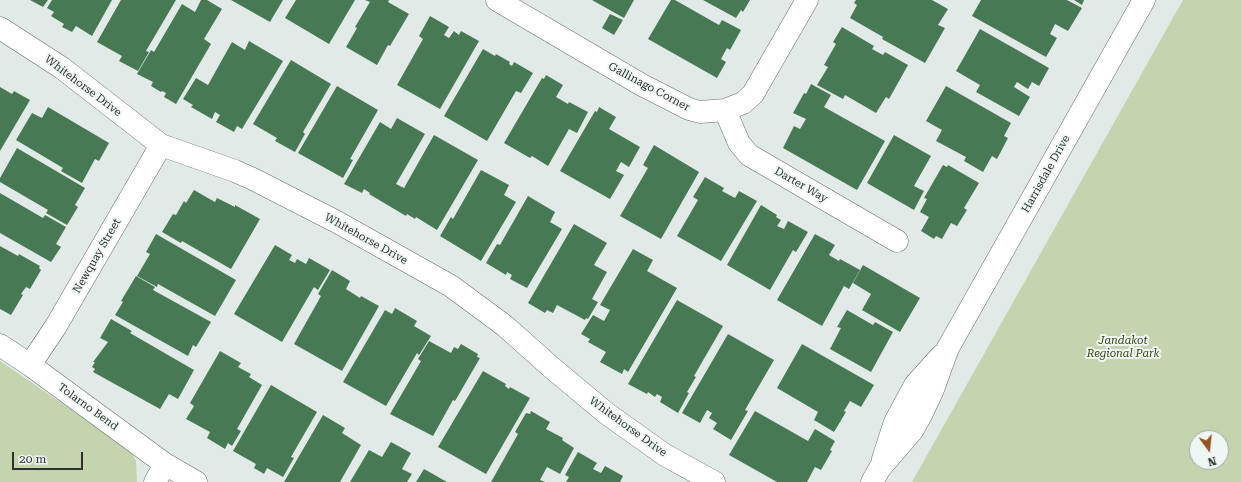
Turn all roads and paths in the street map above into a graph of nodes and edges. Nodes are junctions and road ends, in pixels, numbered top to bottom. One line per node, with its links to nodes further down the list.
1 (497, 0): 5 (street, Gallinago Corner)
2 (807, 0): 5 (street, Gallinago Corner)
3 (1144, 0): 11 (street, Harrisdale Drive)
4 (0, 28): 6 (street, Whitehorse Drive)
5 (725, 110): 7 (street, Darter Way)
6 (161, 146): 9 (street, Newquay Street); 13 (street, Whitehorse Drive)
7 (897, 241)
8 (0, 345): 9 (street, Tolarno Bend)
9 (30, 365): 10 (street, Tolarno Bend)
10 (160, 473): 12 (street, Tolarno Bend)
11 (876, 475)
12 (196, 482)
13 (714, 482)

